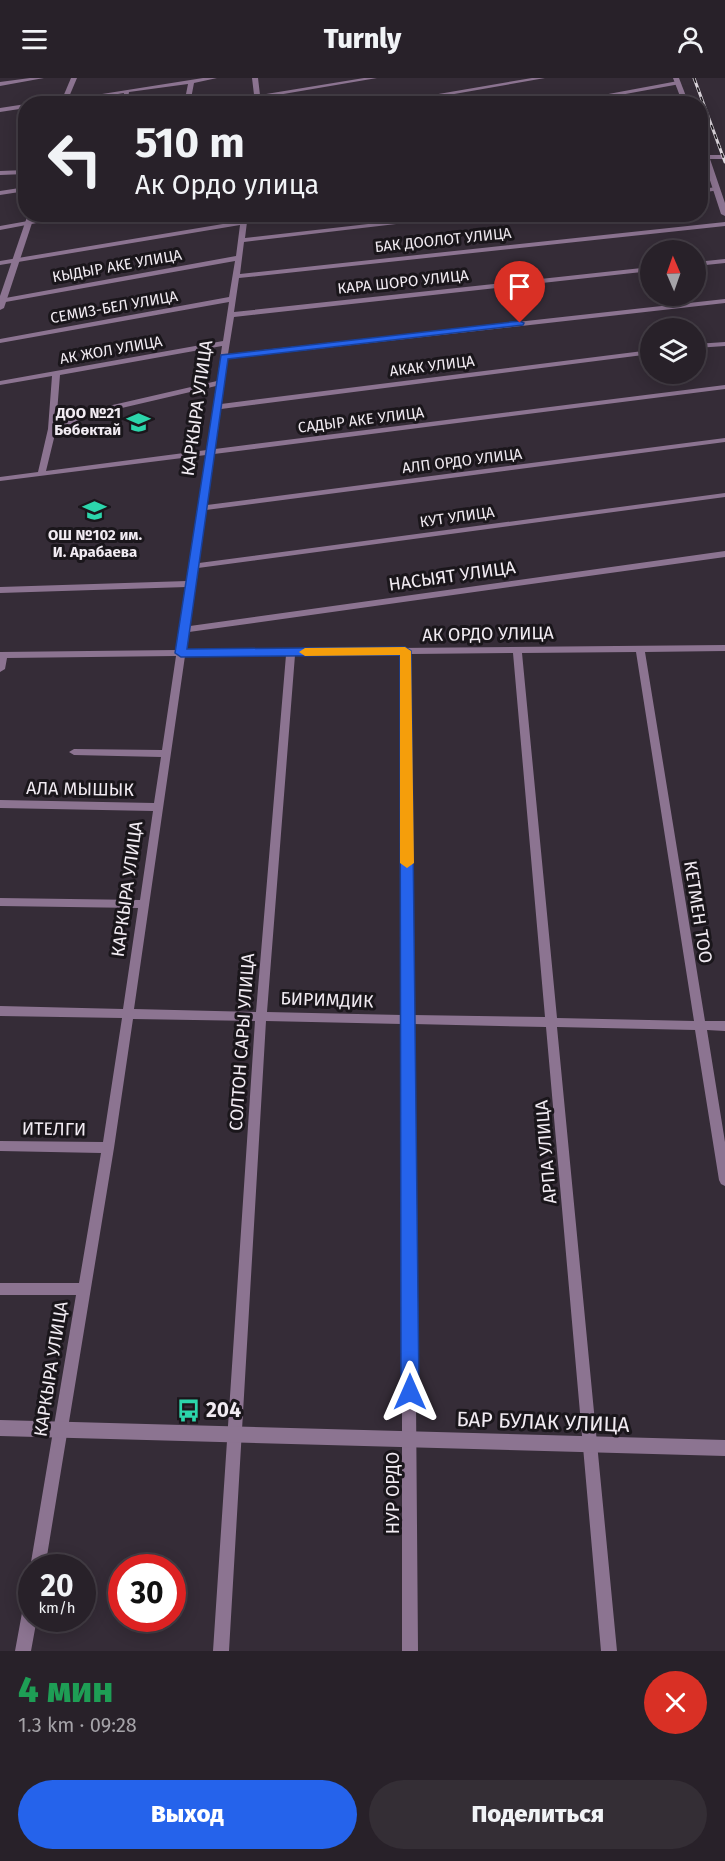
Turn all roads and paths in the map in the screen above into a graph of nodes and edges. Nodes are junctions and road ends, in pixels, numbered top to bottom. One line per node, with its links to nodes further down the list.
1 (41, 78): 9 (street)
2 (74, 78): 11 (street)
3 (214, 78): 8 (street)
4 (255, 78): 15 (street)
5 (374, 78): 16 (street)
6 (542, 78): 17 (street)
7 (677, 81): 18 (street); 19 (street)
8 (191, 82): 10 (street); 14 (street)
9 (0, 84)
10 (127, 91): 12 (street); 13 (street)
11 (66, 96)
12 (98, 96)
13 (126, 96)
14 (188, 96)
15 (257, 96)
16 (279, 96)
17 (432, 96)
18 (599, 96)
19 (683, 96)
20 (18, 107): 21 (street)
21 (0, 110)
22 (708, 157): 23 (street)
23 (725, 157)
24 (708, 167): 27 (street)
25 (18, 172): 26 (street)
26 (0, 173)
27 (717, 189): 29 (street); 31 (street)
28 (18, 190): 30 (street)
29 (708, 190)
30 (0, 193)
31 (725, 214)
32 (19, 222): 38 (street)
33 (30, 222): 41 (street)
34 (222, 222): 41 (street)
35 (243, 222): 39 (street, КАРКЫРА УЛИЦА)
36 (405, 222): 39 (street)
37 (725, 224): 46 (street, БАК ДООЛОТ УЛИЦА)
38 (0, 228)
39 (241, 240): 40 (street, КАРКЫРА УЛИЦА)
40 (238, 258): 46 (street, КАРКЫРА УЛИЦА); 49 (street, КЫДЫР АКЕ УЛИЦА)
41 (18, 260): 43 (street); 49 (street)
42 (725, 261): 44 (street)
43 (0, 263)
44 (706, 263)
45 (640, 270): 50 (street, КАРА ШОРО УЛИЦА)
46 (236, 276): 47 (street, КАРКЫРА УЛИЦА)
47 (232, 299): 50 (street, КАРКЫРА УЛИЦА); 51 (street, СЕМИЗ-БЕЛ УЛИЦА)
48 (725, 301): 56 (street)
49 (1, 303)
50 (230, 315): 52 (street, КАРКЫРА УЛИЦА)
51 (0, 341)
52 (226, 343): 56 (street, КАРКЫРА УЛИЦА); 57 (street, АК ЖОЛ УЛИЦА)
53 (725, 344): 54 (street)
54 (706, 345)
55 (640, 353): 61 (street, АКАК УЛИЦА)
56 (224, 357): 59 (street, КАРКЫРА УЛИЦА)
57 (56, 373): 58 (street, АК ЖОЛ УЛИЦА); 62 (street)
58 (0, 383)
59 (220, 383): 61 (street, КАРКЫРА УЛИЦА); 62 (street)
60 (725, 387): 64 (street, САДЫР АКЕ УЛИЦА)
61 (216, 407): 64 (street, КАРКЫРА УЛИЦА)
62 (52, 429): 65 (street)
63 (725, 440): 68 (street, АЛП ОРДО УЛИЦА)
64 (210, 453): 65 (street, САДЫР АКЕ УЛИЦА); 68 (street, КАРКЫРА УЛИЦА)
65 (42, 475): 66 (street, САДЫР АКЕ УЛИЦА)
66 (0, 479)
67 (725, 495): 70 (street, КУТ УЛИЦА)
68 (202, 508): 70 (street, КАРКЫРА УЛИЦА)
69 (725, 554): 73 (street, НАСЫЯТ УЛИЦА)
70 (193, 566): 71 (street, КАРКЫРА УЛИЦА)
71 (191, 584): 72 (street); 73 (street, КАРКЫРА УЛИЦА)
72 (0, 590)
73 (184, 630): 79 (street, КАРКЫРА УЛИЦА)
74 (725, 648): 75 (street, АК ОРДО УЛИЦА)
75 (640, 649): 76 (street, АК ОРДО УЛИЦА); 93 (street, КЕТМЕН ТОО)
76 (517, 650): 77 (street, АК ОРДО УЛИЦА); 92 (street, АРПА УЛИЦА)
77 (405, 651): 78 (street, АК ОРДО УЛИЦА); 91 (street, НУР ОРДО)
78 (291, 652): 79 (street, АК ОРДО УЛИЦА); 90 (street, СОЛТОН САРЫ УЛИЦА)
79 (181, 653): 80 (street, АК ОРДО УЛИЦА); 83 (street, КАРКЫРА УЛИЦА)
80 (1, 655): 81 (street)
81 (0, 669)
82 (74, 752): 83 (street)
83 (166, 754): 85 (street, КАРКЫРА УЛИЦА)
84 (0, 804): 85 (street, АЛА МЫШЫК)
85 (159, 807): 87 (street, КАРКЫРА УЛИЦА)
86 (0, 902): 87 (street)
87 (143, 904): 89 (street, КАРКЫРА УЛИЦА)
88 (0, 1011): 89 (street, БИРИМДИК)
89 (129, 1014): 90 (street, БИРИМДИК); 96 (street, КАРКЫРА УЛИЦА)
90 (261, 1016): 91 (street, БИРИМДИК); 102 (street, СОЛТОН САРЫ УЛИЦА)
91 (408, 1020): 92 (street, БИРИМДИК); 103 (street, НУР ОРДО)
92 (552, 1023): 93 (street, БИРИМДИК); 104 (street, АРПА УЛИЦА)
93 (699, 1025): 94 (street, БИРИМДИК); 97 (street, КЕТМЕН ТОО)
94 (725, 1026)
95 (0, 1146): 96 (street, ИТЕЛГИ)
96 (108, 1148): 99 (street, КАРКЫРА УЛИЦА)
97 (725, 1180)
98 (0, 1289): 99 (street)
99 (84, 1289): 101 (street, КАРКЫРА УЛИЦА)
100 (0, 1428): 101 (street, БАР БУЛАК УЛИЦА)
101 (61, 1428): 102 (street, БАР БУЛАК УЛИЦА); 106 (street, КАРКЫРА УЛИЦА)
102 (236, 1434): 103 (street, БАР БУЛАК УЛИЦА); 109 (street, СОЛТОН САРЫ УЛИЦА)
103 (411, 1439): 104 (street, БАР БУЛАК УЛИЦА); 110 (street, НУР ОРДО)
104 (592, 1445): 105 (street, БАР БУЛАК УЛИЦА); 111 (street, АРПА УЛИЦА)
105 (725, 1448)
106 (39, 1554)
107 (26, 1632): 108 (street)
108 (23, 1651)
109 (221, 1651)
110 (410, 1651)
111 (609, 1651)

